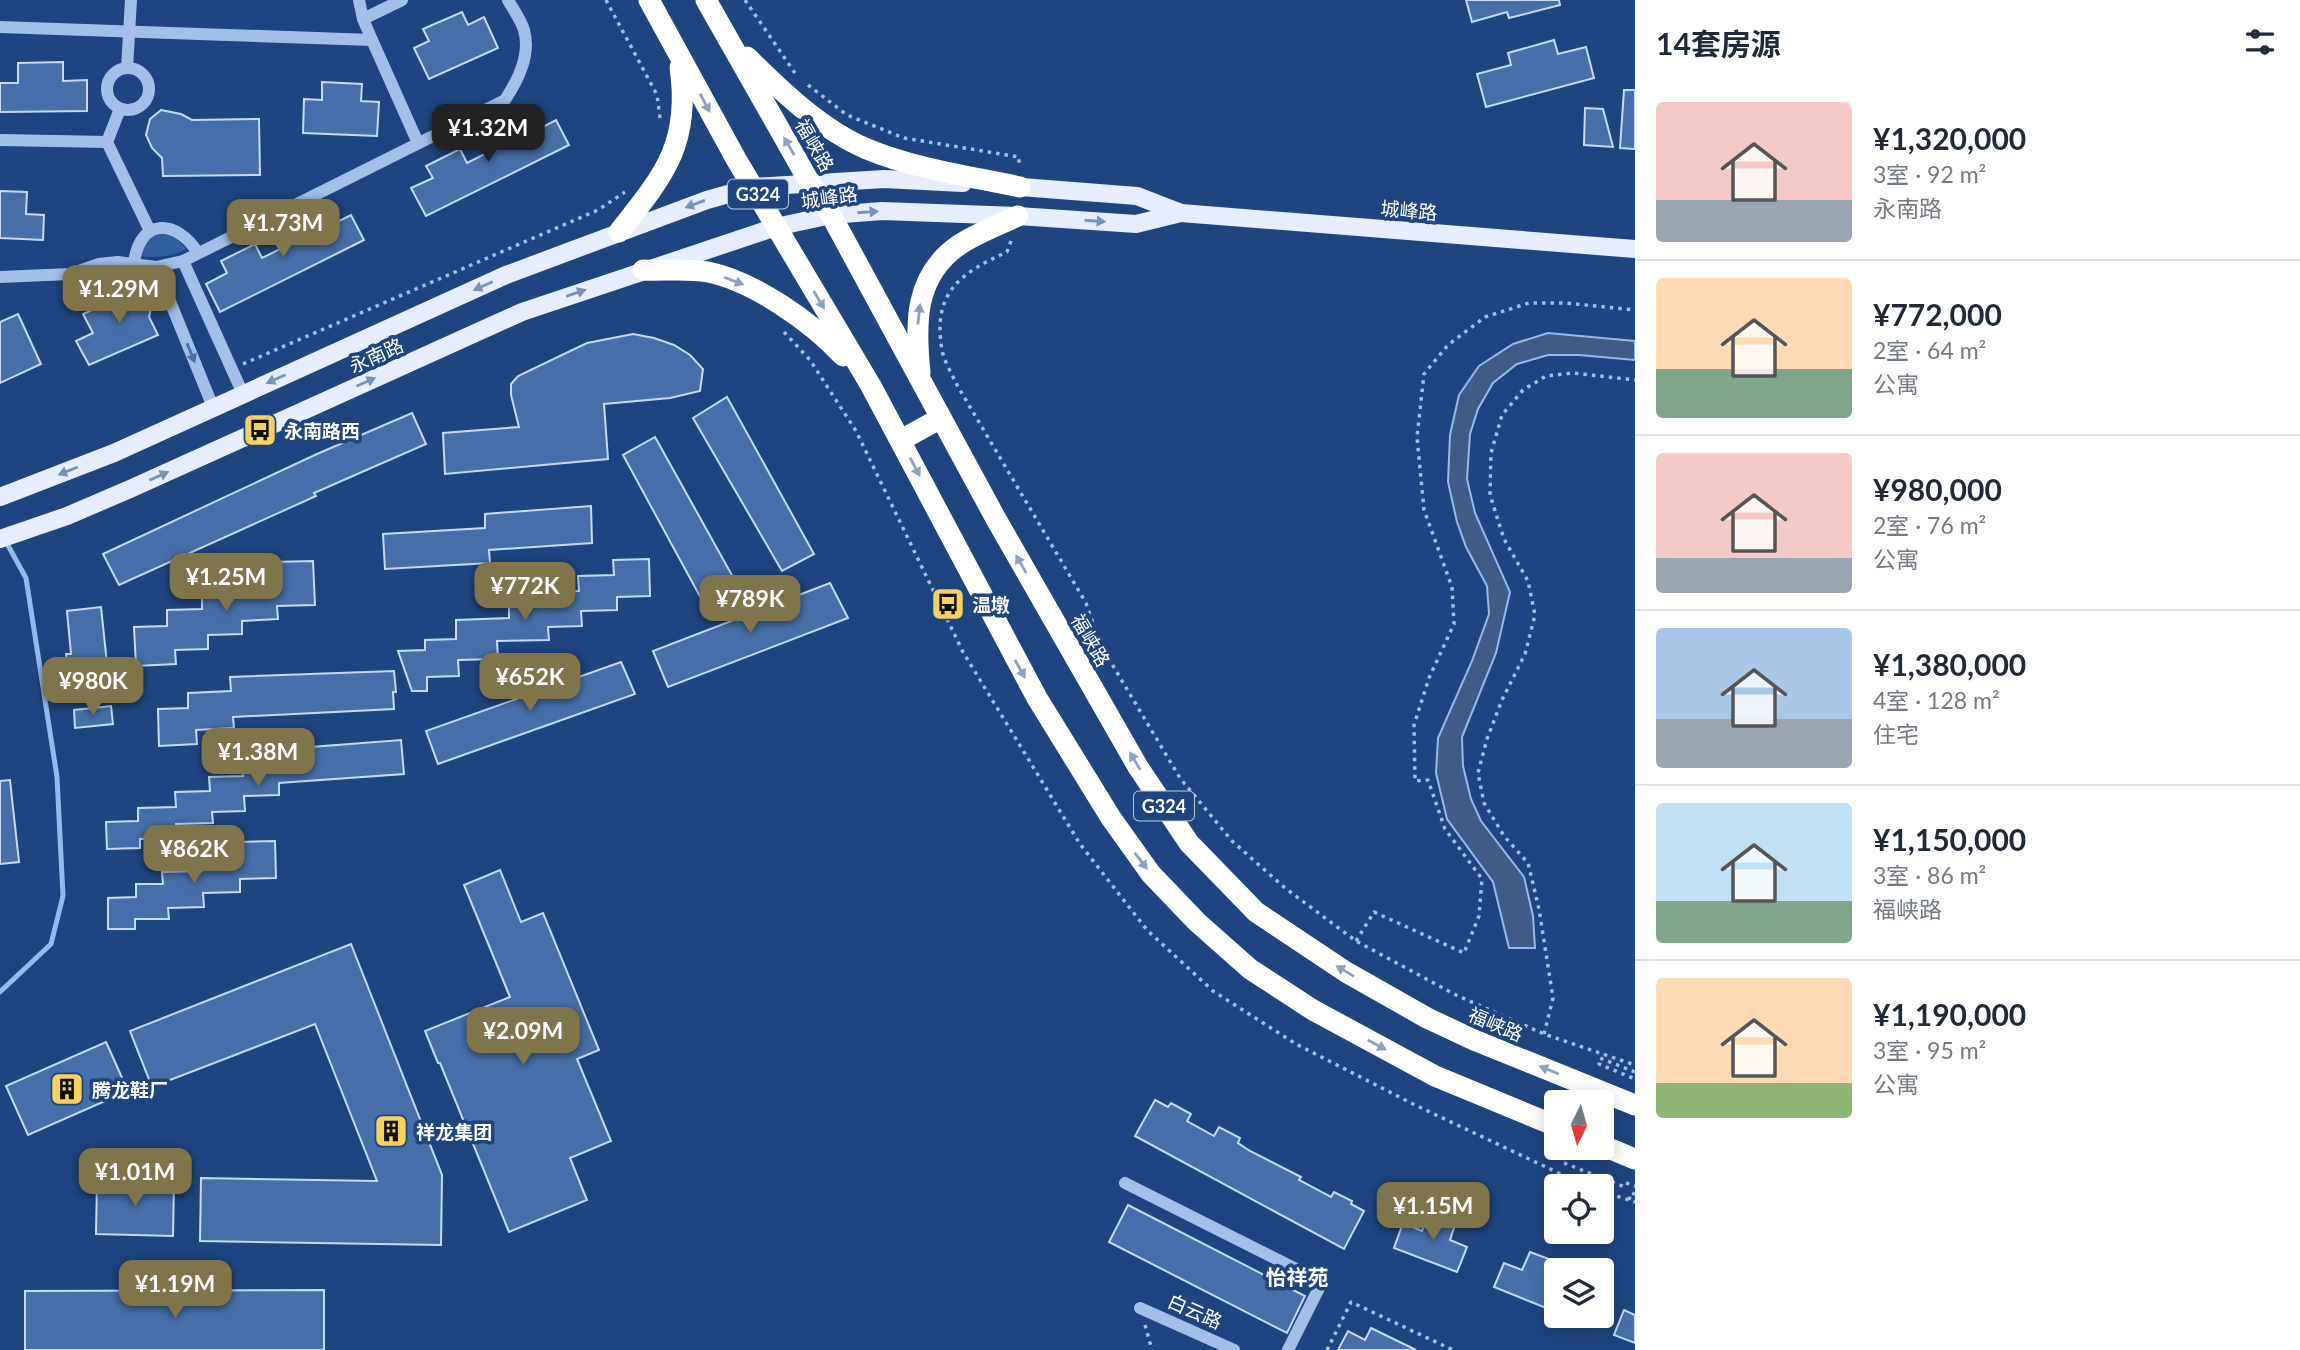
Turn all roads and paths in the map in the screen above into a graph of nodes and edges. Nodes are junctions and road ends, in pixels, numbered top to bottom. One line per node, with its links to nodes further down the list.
1 (131, 0): 11 (street)
2 (359, 0): 9 (street)
3 (402, 0): 9 (street)
4 (508, 0): 20 (street)
5 (606, 0): 17 (path)
6 (706, 0): 12 (highway, 福峡路 / G324)
7 (745, 0): 24 (path)
8 (658, 3): 14 (highway, G324)
9 (363, 19): 13 (street)
10 (0, 27): 11 (street)
11 (130, 32): 13 (street); 15 (street)
12 (726, 35): 22 (highway, 福峡路 / G324, one-way to 12); 24 (highway)
13 (372, 40): 20 (street)
14 (678, 51): 23 (highway, G324, one-way to 23); 32 (highway)
15 (127, 68): 16 (street); 16 (street)
16 (120, 109): 19 (street)
17 (661, 121)
18 (0, 140): 19 (street)
19 (107, 142): 31 (street)
20 (418, 143): 34 (street)
21 (955, 182): 22 (main road, 城峰路); 24 (main road, 城峰路); 26 (main road)
22 (810, 183): 23 (main road, 城峰路); 28 (highway, 福峡路 / G324)
23 (753, 187): 30 (highway, G324); 32 (main road, 城峰路, one-way to 32)
24 (1020, 187): 27 (main road, 城峰路)
25 (630, 188): 41 (path)
26 (954, 213): 28 (main road, 城峰路, one-way to 26); 29 (main road, 城峰路)
27 (1181, 213): 29 (main road, 城峰路, one-way to 27); 33 (main road, 城峰路)
28 (831, 215): 30 (main road, 城峰路); 43 (highway, 福峡路 / G324)
29 (1018, 216): 43 (highway, one-way to 29); 51 (path)
30 (776, 226): 38 (main road, 永南路); 44 (highway, G324, one-way to 44)
31 (150, 231): 34 (street); 36 (street)
32 (619, 232): 45 (main road, 城峰路, one-way to 45)
33 (1635, 248)
34 (198, 253): 35 (street)
35 (183, 261): 37 (street); 41 (street)
36 (134, 264): 37 (street); 39 (street)
37 (156, 267): 46 (street, one-way to 46)
38 (643, 270): 44 (highway, one-way to 44); 50 (main road, 永南路, one-way to 38)
39 (0, 277)
40 (1635, 310): 51 (path)
41 (232, 369): 45 (street)
42 (1635, 380): 52 (path)
43 (921, 382): 47 (highway, 福峡路 / G324)
44 (871, 386): 48 (highway, G324)
45 (243, 394): 46 (main road, 城峰路)
46 (213, 407): 49 (main road, 城峰路, one-way to 49)
47 (941, 418): 48 (highway); 56 (highway, 福峡路 / G324, one-way to 47)
48 (901, 440): 57 (highway, G324, one-way to 57)
49 (1, 497)
50 (0, 539)
51 (1356, 941): 52 (path)
52 (1544, 1034): 53 (path)
53 (1635, 1065)
54 (1635, 1072): 55 (path)
55 (1635, 1079)
56 (1635, 1105)
57 (1544, 1121)
58 (1614, 1150): 59 (highway)
59 (1635, 1159)
60 (1564, 1163): 62 (path)
61 (1125, 1183): 70 (street)
62 (1635, 1186)
63 (1635, 1194): 65 (path)
64 (1614, 1195): 65 (path)
65 (1629, 1200): 66 (path)
66 (1635, 1202)
67 (1140, 1308): 68 (path); 69 (street, 白云路)
68 (1152, 1350)
69 (1234, 1350)
70 (1288, 1350)
71 (1327, 1350): 72 (path)
72 (1452, 1350)

